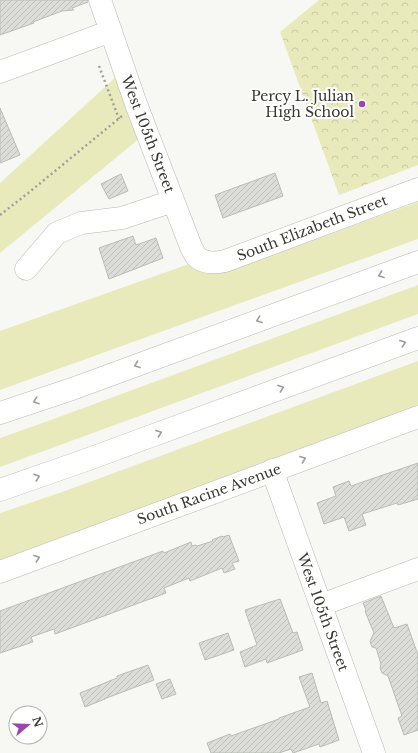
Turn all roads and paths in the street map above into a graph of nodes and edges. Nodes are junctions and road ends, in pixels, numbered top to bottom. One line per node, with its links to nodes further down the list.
1 (100, 0): 2 (main road, West 105th Street)
2 (111, 32): 4 (main road); 5 (main road, West 105th Street)
3 (100, 66): 6 (path)
4 (0, 72)
5 (136, 104): 6 (path); 8 (main road, West 105th Street)
6 (119, 119): 9 (path)
7 (418, 189): 10 (main road, South Elizabeth Street)
8 (173, 201): 10 (main road, West 105th Street); 12 (main road)
9 (0, 215)
10 (205, 262)
11 (418, 262): 14 (main road, one-way to 14)
12 (26, 269)
13 (418, 338): 17 (main road, one-way to 13)
14 (0, 413)
15 (418, 417): 16 (main road, South Racine Avenue, one-way to 15)
16 (272, 470): 19 (main road, South Racine Avenue, one-way to 16); 20 (main road, West 105th Street)
17 (0, 490)
18 (418, 569): 20 (main road)
19 (0, 572)
20 (321, 605): 21 (main road, West 105th Street)
21 (374, 753)

